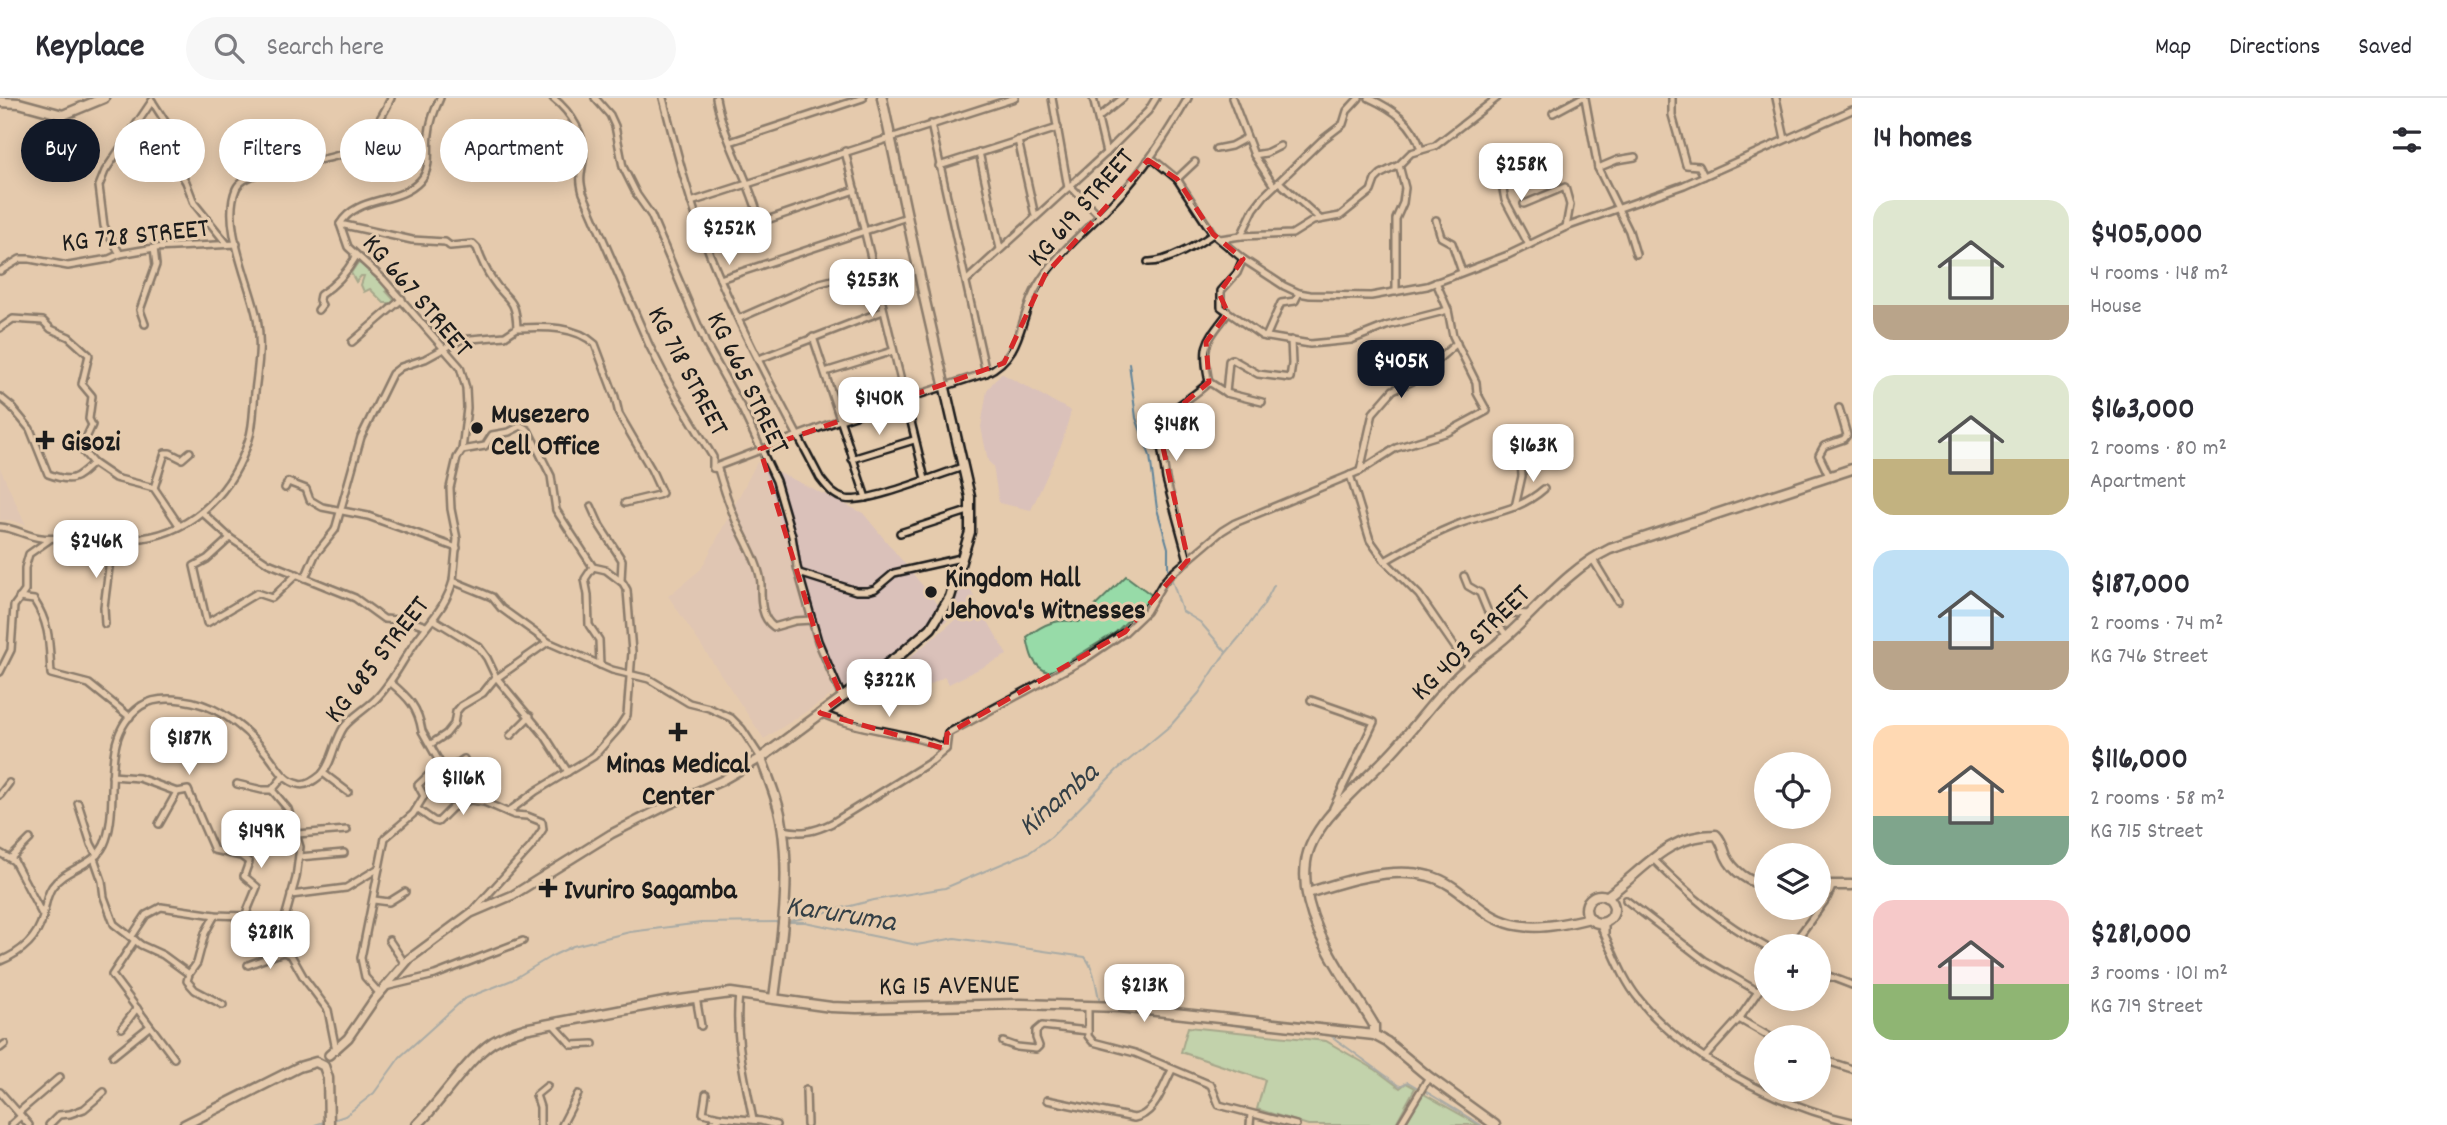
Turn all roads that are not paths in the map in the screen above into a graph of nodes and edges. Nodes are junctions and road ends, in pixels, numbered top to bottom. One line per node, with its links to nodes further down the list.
1 (104, 98): 24 (main road)
2 (391, 98): 72 (street)
3 (440, 98): 64 (street, KG 667 STREET)
4 (553, 98): 126 (street, KG 718 STREET)
5 (595, 98): 120 (street, KG 665 STREET)
6 (663, 98): 55 (street)
7 (716, 98): 34 (street)
8 (863, 98): 34 (street)
9 (882, 98): 30 (main road)
10 (1016, 98): 28 (street)
11 (1052, 98): 29 (street)
12 (1094, 98): 27 (street)
13 (1123, 98): 27 (street)
14 (1156, 98): 40 (street)
15 (1188, 98): 43 (street, KG 619 STREET)
16 (1232, 98): 31 (street)
17 (1359, 98): 52 (street)
18 (1369, 98): 37 (street)
19 (1497, 98): 37 (street)
20 (1583, 98): 26 (street); 47 (street)
21 (1672, 98): 49 (street)
22 (1776, 98): 32 (street)
23 (151, 99): 71 (street); 77 (street)
24 (0, 102)
25 (1852, 110): 32 (street)
26 (1553, 113)
27 (1098, 118): 40 (street)
28 (931, 124): 30 (street); 46 (street)
29 (1058, 128): 33 (street); 53 (street)
30 (889, 138): 38 (street); 60 (main road)
31 (1246, 138): 36 (street); 41 (street)
32 (1786, 139): 49 (street)
33 (1018, 140): 39 (street); 58 (street)
34 (730, 142): 51 (street)
35 (1280, 146): 41 (street)
36 (1216, 149)
37 (1421, 150): 45 (street)
38 (845, 151): 51 (street); 54 (street)
39 (979, 152): 46 (street); 76 (street)
40 (1106, 153): 53 (street)
41 (1254, 155): 52 (street)
42 (1635, 157): 47 (street)
43 (1148, 160): 50 (street); 59 (street, KG 619 STREET)
44 (1195, 162): 50 (street)
45 (1399, 165): 61 (street); 88 (street)
46 (939, 166): 86 (street)
47 (1598, 168): 57 (street)
48 (1496, 171): 73 (street)
49 (1704, 176): 57 (street)
50 (1177, 179): 67 (street)
51 (749, 182): 55 (street); 63 (street)
52 (1276, 184): 61 (street); 68 (street)
53 (1069, 187): 58 (street); 59 (street)
54 (855, 191): 63 (street); 66 (street)
55 (691, 202): 70 (street)
56 (1524, 204): 65 (street)
57 (1619, 209): 65 (street); 78 (street)
58 (1035, 216): 76 (street)
59 (1100, 216): 108 (street, KG 619 STREET)
60 (906, 217): 66 (street); 110 (main road)
61 (1320, 219): 68 (street)
62 (1436, 220): 84 (street)
63 (760, 221): 70 (street)
64 (340, 224): 74 (street, KG 667 STREET); 98 (street)
65 (1566, 227): 73 (street)
66 (864, 230): 83 (street); 85 (street)
67 (1213, 234): 69 (street); 81 (street)
68 (1241, 236): 69 (street)
69 (1220, 239): 79 (street)
70 (705, 241): 85 (street)
71 (227, 244): 72 (street, KG 728 STREET); 75 (street, KG 728 STREET)
72 (237, 244): 141 (street)
73 (1529, 245): 84 (street)
74 (348, 247): 90 (street, KG 667 STREET); 91 (street)
75 (154, 248): 77 (street, KG 728 STREET); 96 (street)
76 (1000, 249): 86 (street)
77 (120, 254): 82 (street, KG 728 STREET)
78 (1636, 254)
79 (1243, 259): 89 (street); 94 (street)
80 (0, 260): 82 (street)
81 (1148, 262)
82 (1, 270)
83 (873, 270): 93 (street); 95 (street)
84 (1462, 272): 87 (street)
85 (720, 279): 95 (street)
86 (967, 281): 108 (street)
87 (1436, 282): 88 (street); 92 (street)
88 (1396, 292): 89 (street)
89 (1299, 293): 100 (street)
90 (402, 299): 102 (street); 104 (street, KG 667 STREET)
91 (318, 310)
92 (1448, 310): 101 (street); 103 (street)
93 (883, 311): 99 (street); 105 (street)
94 (1228, 313): 100 (street); 109 (street)
95 (740, 318): 106 (street)
96 (145, 324)
97 (0, 328): 124 (street)
98 (517, 328): 104 (street); 136 (street)
99 (813, 337): 106 (street); 107 (street)
100 (1266, 337): 101 (street)
101 (1291, 340): 111 (street)
102 (352, 342)
103 (1457, 344): 128 (street); 128 (street)
104 (444, 348): 119 (street, KG 667 STREET); 140 (street)
105 (893, 351): 107 (street); 113 (street)
106 (759, 359): 117 (street)
107 (825, 372): 116 (street)
108 (986, 373): 110 (street, KG 619 STREET)
109 (1209, 382): 111 (street); 151 (street)
110 (944, 386): 113 (street, KG 619 STREET); 125 (main road)
111 (1226, 393): 114 (street)
112 (0, 397): 124 (street)
113 (905, 399): 116 (street, KG 619 STREET); 118 (street)
114 (1262, 402)
115 (1839, 408): 130 (street)
116 (840, 420): 117 (street, KG 619 STREET); 122 (street)
117 (797, 435): 120 (street, KG 619 STREET); 135 (street)
118 (914, 440): 122 (street); 131 (street)
119 (461, 450): 148 (street, KG 667 STREET); 153 (street)
120 (760, 450): 126 (street, KG 619 STREET); 154 (street, KG 665 STREET)
121 (190, 452): 133 (street)
122 (852, 459): 135 (street)
123 (1521, 461): 138 (street)
124 (93, 463): 133 (street)
125 (963, 467): 131 (street); 139 (main road)
126 (713, 468): 165 (street, KG 718 STREET)
127 (1852, 469): 130 (main road, KG 403 STREET)
128 (1360, 471): 129 (street)
129 (1350, 475): 151 (street); 152 (street)
130 (1829, 476): 150 (main road, KG 403 STREET)
131 (925, 480): 135 (street)
132 (286, 483): 140 (street)
133 (153, 488): 142 (street)
134 (1544, 489): 138 (street)
135 (866, 498)
136 (625, 503)
137 (592, 506): 159 (street)
138 (1515, 508): 152 (street)
139 (971, 510): 144 (street); 149 (main road)
140 (341, 512): 148 (street); 157 (street)
141 (203, 513): 142 (street); 145 (street)
142 (180, 525): 147 (street)
143 (0, 527): 146 (street)
144 (900, 533)
145 (230, 538): 155 (street); 155 (street)
146 (50, 539): 147 (street); 160 (street)
147 (117, 539): 166 (street)
148 (457, 548): 158 (street, KG 667 STREET)
149 (961, 558): 154 (street); 176 (main road)
150 (1592, 558): 161 (street); 162 (main road, KG 403 STREET)
151 (1188, 560): 183 (street)
152 (1385, 561): 171 (street)
153 (593, 567): 159 (street); 170 (street)
154 (799, 573): 165 (street, KG 665 STREET)
155 (297, 574): 157 (street)
156 (1464, 576): 164 (street)
157 (305, 578): 167 (street)
158 (453, 581): 163 (street, KG 685 STREET); 169 (street)
159 (621, 581): 173 (street)
160 (19, 598): 172 (street); 180 (street)
161 (1618, 601)
162 (1529, 614): 164 (street); 168 (main road, KG 403 STREET)
163 (433, 619): 167 (street, KG 685 STREET); 174 (street)
164 (1494, 619): 168 (street)
165 (812, 620): 176 (street, KG 665 STREET)
166 (105, 624)
167 (426, 626): 175 (street, KG 685 STREET)
168 (1507, 636): 171 (main road, KG 403 STREET)
169 (548, 642): 170 (street); 174 (street)
170 (600, 666): 173 (street)
171 (1468, 666): 202 (main road, KG 403 STREET)
172 (0, 672)
173 (631, 675): 184 (street); 188 (street)
174 (497, 678): 179 (street); 182 (street)
175 (390, 682): 182 (street); 189 (street, KG 685 STREET)
176 (842, 697): 178 (main road)
177 (1311, 700): 202 (street)
178 (820, 713): 183 (street); 184 (main road)
179 (530, 716): 181 (street); 188 (street)
180 (130, 717): 190 (street); 191 (street)
181 (510, 736)
182 (431, 744): 186 (street)
183 (946, 749): 205 (street)
184 (761, 758): 205 (main road); 225 (street)
185 (464, 759): 187 (street)
186 (439, 765): 187 (street); 200 (street)
187 (445, 772): 198 (street)
188 (568, 772): 201 (street)
189 (323, 773): 191 (street); 196 (street)
190 (112, 776): 195 (street); 210 (street)
191 (284, 776): 194 (street)
192 (9, 783): 197 (street)
193 (237, 784): 194 (street)
194 (272, 790): 206 (street)
195 (177, 792): 203 (street); 227 (street)
196 (348, 792)
197 (0, 795)
198 (462, 802): 200 (street); 201 (street)
199 (78, 803): 210 (street)
200 (417, 809): 215 (street)
201 (508, 812): 225 (street)
202 (1329, 817): 220 (main road, KG 403 STREET)
203 (159, 824)
204 (347, 830): 206 (street)
205 (783, 830): 248 (main road)
206 (297, 834): 211 (street)
207 (30, 839): 212 (street)
208 (0, 853): 212 (street)
209 (344, 853): 211 (street)
210 (96, 857): 228 (street); 231 (street)
211 (299, 857): 221 (street)
212 (9, 858): 214 (street); 228 (street)
213 (1653, 859): 216 (main road); 222 (main road); 234 (street)
214 (0, 863)
215 (379, 869): 221 (street); 223 (street)
216 (1754, 882)
217 (1833, 885): 218 (main road); 230 (street)
218 (1852, 885)
219 (405, 892): 223 (street)
220 (1308, 893): 229 (main road); 259 (main road, KG 403 STREET)
221 (291, 895): 236 (street)
222 (1609, 899): 229 (main road); 229 (main road)
223 (374, 900): 244 (street)
224 (1626, 900): 243 (street)
225 (471, 913): 238 (street)
226 (215, 915): 227 (street); 231 (street); 240 (street)
227 (245, 915): 235 (street)
228 (43, 917): 237 (street)
229 (1595, 918): 265 (street)
230 (1801, 934)
231 (134, 938): 240 (street); 251 (street)
232 (389, 940): 238 (street)
233 (523, 941): 244 (street)
234 (1754, 941)
235 (283, 952): 236 (street); 239 (street)
236 (291, 955): 262 (street)
237 (0, 961)
238 (405, 964): 244 (street)
239 (248, 965)
240 (189, 974): 249 (street)
241 (1831, 977): 242 (street)
242 (1852, 985)
243 (1754, 989)
244 (382, 991): 262 (street)
245 (739, 993): 246 (main road, KG 15 AVENUE); 248 (main road, KG 15 AVENUE); 283 (street)
246 (696, 997): 253 (main road, KG 15 AVENUE); 254 (street)
247 (1754, 997): 252 (street)
248 (774, 998): 250 (main road, KG 15 AVENUE)
249 (223, 1005)
250 (1088, 1006): 258 (street); 259 (main road, KG 15 AVENUE)
251 (136, 1009): 255 (street); 256 (street)
252 (1739, 1019): 257 (street); 265 (street)
253 (552, 1023): 261 (street); 290 (main road, KG 15 AVENUE)
254 (701, 1026)
255 (149, 1027): 263 (street); 264 (street)
256 (122, 1028)
257 (1754, 1029)
258 (1088, 1031): 260 (street); 270 (street)
259 (1374, 1035): 272 (main road, KG 15 AVENUE)
260 (1003, 1042)
261 (593, 1044)
262 (332, 1052): 266 (street); 269 (street)
263 (113, 1056)
264 (173, 1058)
265 (1704, 1058): 284 (street)
266 (316, 1062): 269 (main road); 288 (main road)
267 (1831, 1062): 268 (street)
268 (1852, 1069)
269 (326, 1070): 289 (main road)
270 (1172, 1070): 279 (street); 281 (street)
271 (60, 1077): 280 (street)
272 (1429, 1077): 298 (street); 299 (main road, KG 15 AVENUE)
273 (547, 1086): 291 (street)
274 (806, 1090): 295 (street)
275 (0, 1092): 280 (street)
276 (104, 1092): 287 (street)
277 (578, 1094): 292 (street)
278 (706, 1094): 282 (street)
279 (1047, 1100)
280 (20, 1114): 285 (street); 286 (street)
281 (1251, 1114): 296 (street); 297 (street)
282 (720, 1116): 283 (street); 293 (street)
283 (753, 1120): 294 (street)
284 (1852, 1122)
285 (11, 1125)
286 (29, 1125)
287 (48, 1125)
288 (184, 1125)
289 (328, 1125)
290 (417, 1125)
291 (540, 1125)
292 (562, 1125)
293 (710, 1125)
294 (776, 1125)
295 (807, 1125)
296 (1250, 1125)
297 (1296, 1125)
298 (1400, 1125)
299 (1495, 1125)

